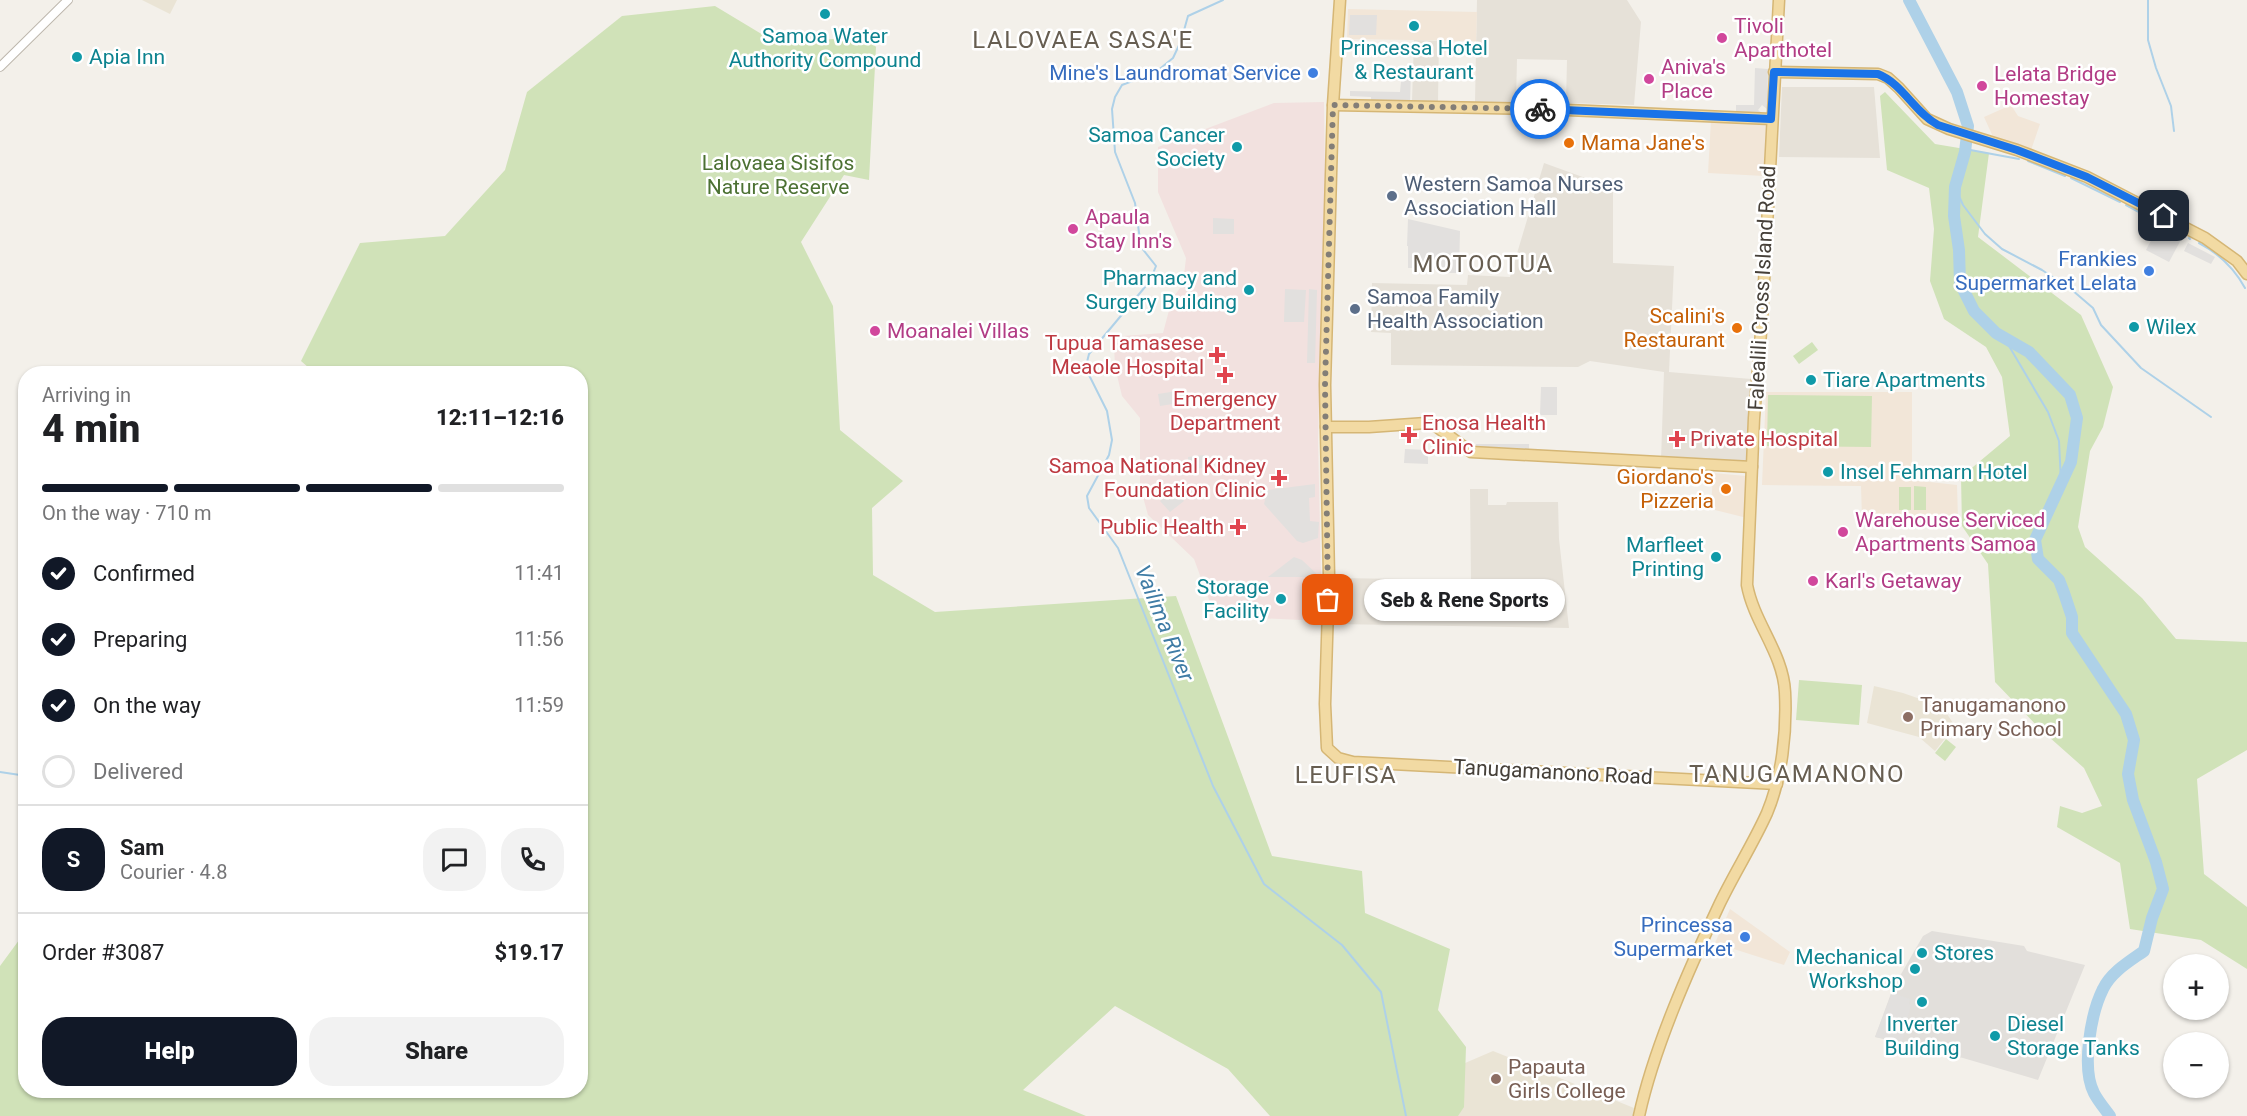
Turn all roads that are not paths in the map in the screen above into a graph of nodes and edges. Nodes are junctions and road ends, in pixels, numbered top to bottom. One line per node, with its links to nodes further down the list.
1 (69, 0): 4 (street)
2 (1340, 0): 6 (main road)
3 (1779, 0): 5 (main road, Falealili Cross Island Road)
4 (0, 67)
5 (1774, 72): 7 (main road, Falealili Cross Island Road); 8 (main road)
6 (1333, 105): 7 (main road); 9 (main road)
7 (1771, 119): 10 (main road, Falealili Cross Island Road)
8 (2247, 274)
9 (1326, 427): 10 (main road); 11 (main road, Tanugamanono Road)
10 (1752, 467): 11 (main road, Falealili Cross Island Road)
11 (1777, 784): 12 (main road, Falealili Cross Island Road)
12 (1640, 1116)

